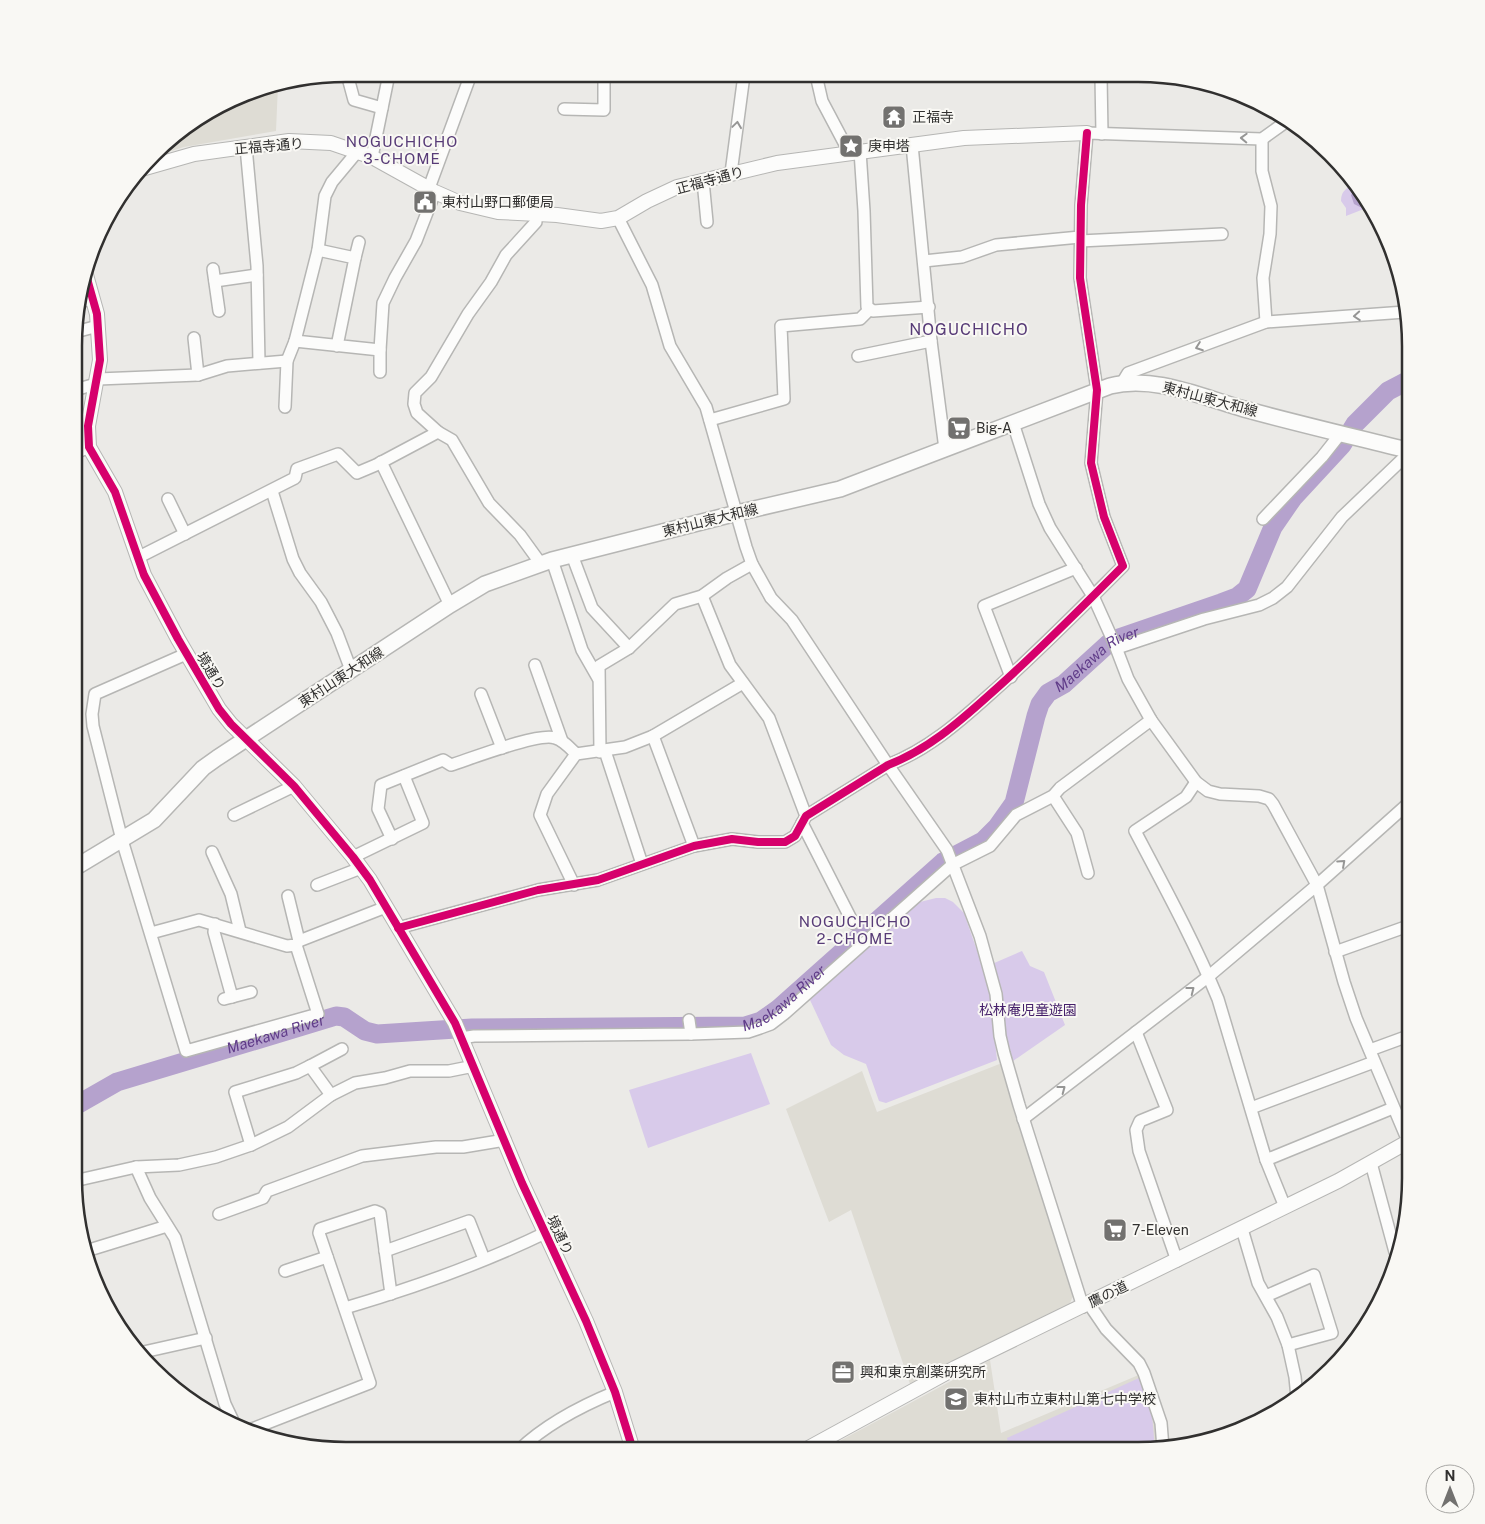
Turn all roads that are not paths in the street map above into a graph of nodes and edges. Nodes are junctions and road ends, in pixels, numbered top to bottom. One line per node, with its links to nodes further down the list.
1 (349, 83): 8 (street)
2 (387, 83): 8 (street)
3 (468, 83): 22 (street)
4 (604, 83): 9 (street)
5 (743, 83): 20 (street, one-way to 5)
6 (818, 83): 17 (street)
7 (1102, 83): 12 (street)
8 (382, 108): 18 (street)
9 (564, 109)
10 (1281, 125): 13 (street)
11 (1087, 133): 12 (street); 14 (street, 正福寺通り); 27 (street)
12 (1102, 134): 13 (street, one-way to 12)
13 (1262, 138): 38 (street)
14 (912, 145): 17 (street, 正福寺通り); 31 (street)
15 (246, 147): 16 (street, 正福寺通り); 19 (street, 正福寺通り); 32 (street)
16 (357, 152): 18 (street, 正福寺通り); 29 (street)
17 (854, 152): 20 (street, 正福寺通り); 35 (street)
18 (372, 157): 22 (street, 正福寺通り)
19 (155, 165)
20 (731, 174): 21 (street, 正福寺通り)
21 (703, 181): 24 (street, 正福寺通り); 25 (street)
22 (432, 190): 23 (street, 正福寺通り); 45 (street)
23 (536, 214): 24 (street, 正福寺通り); 58 (street)
24 (618, 218): 56 (street)
25 (707, 222)
26 (1222, 234): 27 (street)
27 (1080, 239): 31 (street); 54 (street)
28 (359, 242): 30 (street)
29 (318, 250): 30 (street); 42 (street)
30 (355, 258): 44 (street)
31 (924, 261): 34 (street)
32 (257, 275): 36 (street); 48 (street)
33 (87, 302): 39 (street, 境通り)
34 (929, 307): 35 (street); 43 (street)
35 (870, 309): 56 (street)
36 (219, 311)
37 (1400, 311): 38 (street, one-way to 38)
38 (1266, 322): 52 (street, one-way to 52)
39 (98, 326): 40 (street); 51 (street, 境通り)
40 (83, 330)
41 (194, 338): 50 (street)
42 (294, 341): 44 (street); 47 (street)
43 (931, 341): 46 (street); 61 (street)
44 (337, 346): 45 (street)
45 (380, 350): 49 (street)
46 (858, 356)
47 (287, 361): 48 (street); 55 (street)
48 (259, 363): 50 (street)
49 (380, 372)
50 (198, 375): 51 (street)
51 (97, 382): 53 (street); 60 (street, 境通り)
52 (1122, 383): 54 (main road, 東村山東大和線); 59 (main road, 東村山東大和線)
53 (83, 387)
54 (1097, 390): 57 (main road, 東村山東大和線); 76 (street)
55 (285, 408)
56 (710, 420): 67 (street)
57 (1013, 423): 61 (main road, 東村山東大和線); 74 (street)
58 (438, 432): 64 (street); 72 (street)
59 (1347, 435): 62 (main road, 東村山東大和線); 68 (street)
60 (84, 449): 71 (street, 境通り)
61 (945, 449): 67 (main road, 東村山東大和線)
62 (1402, 449)
63 (1402, 460): 78 (street)
64 (381, 462): 65 (street); 77 (street)
65 (272, 491): 69 (street); 82 (street)
66 (168, 499): 69 (street)
67 (737, 513): 70 (main road, 東村山東大和線); 73 (street)
68 (1263, 519)
69 (185, 534): 71 (street)
70 (572, 555): 72 (main road, 東村山東大和線); 79 (street)
71 (137, 558): 80 (street, 境通り)
72 (546, 562): 77 (main road, 東村山東大和線); 84 (street)
73 (752, 564): 75 (street); 94 (street)
74 (1076, 568): 76 (street); 83 (street)
75 (702, 596): 79 (street); 85 (street)
76 (1093, 596): 78 (street); 83 (street)
77 (450, 605): 82 (main road, 東村山東大和線)
78 (1114, 643): 87 (street)
79 (629, 648): 84 (street)
80 (186, 654): 89 (street, 境通り); 103 (street)
81 (535, 665): 90 (street)
82 (351, 670): 89 (main road, 東村山東大和線)
83 (1010, 677): 94 (street)
84 (598, 678): 92 (street)
85 (742, 684): 88 (street); 101 (street)
86 (481, 694): 91 (street)
87 (1152, 720): 96 (street); 98 (street)
88 (653, 736): 92 (street); 104 (street)
89 (246, 739): 97 (street, 境通り); 103 (main road, 東村山東大和線)
90 (562, 741): 91 (street); 93 (street)
91 (502, 748): 95 (street)
92 (602, 751): 93 (street); 109 (street)
93 (576, 754): 112 (street)
94 (888, 765): 101 (street); 106 (street)
95 (404, 776): 102 (street); 102 (street)
96 (1196, 782): 113 (street); 124 (street)
97 (294, 786): 100 (street); 108 (street, 境通り)
98 (1053, 796): 106 (street); 110 (street)
99 (1402, 809): 113 (street, one-way to 99)
100 (234, 814)
101 (804, 819): 104 (street); 116 (street)
102 (392, 839): 108 (street)
103 (122, 840): 107 (main road, 東村山東大和線); 121 (street)
104 (694, 846): 109 (street)
105 (212, 852): 120 (street)
106 (950, 858): 129 (street); 139 (street)
107 (83, 863)
108 (357, 863): 111 (street); 115 (street, 境通り)
109 (642, 864): 112 (street)
110 (1088, 873)
111 (318, 885)
112 (574, 885): 118 (street)
113 (1317, 885): 123 (street); 124 (street)
114 (288, 896): 122 (street)
115 (386, 907): 118 (street, 境通り); 122 (street)
116 (852, 923)
117 (215, 924): 120 (street); 121 (street); 125 (street)
118 (398, 928): 127 (street, 境通り)
119 (1402, 928): 123 (street)
120 (240, 932): 122 (street)
121 (150, 933): 122 (street)
122 (297, 943)
123 (1336, 952): 132 (street)
124 (1209, 976): 128 (street, one-way to 124); 137 (street)
125 (251, 992)
126 (689, 1020): 129 (street)
127 (459, 1032): 129 (street); 135 (street, 境通り)
128 (1136, 1032): 139 (street, one-way to 128); 158 (street)
129 (691, 1034)
130 (1402, 1038): 132 (street)
131 (342, 1049): 134 (street)
132 (1370, 1050): 133 (street)
133 (1374, 1062): 137 (street); 138 (street)
134 (310, 1066): 136 (street); 143 (street)
135 (474, 1066): 136 (street); 141 (street, 境通り)
136 (330, 1095): 143 (street)
137 (1251, 1108): 144 (street)
138 (1393, 1108): 140 (street); 144 (street)
139 (1023, 1119): 162 (street)
140 (1402, 1126)
141 (505, 1140): 149 (street); 152 (street, 境通り)
142 (1402, 1144): 145 (street, 鷹の道)
143 (250, 1145): 146 (street)
144 (1266, 1160): 148 (street)
145 (1371, 1163): 148 (street, 鷹の道); 153 (street)
146 (136, 1167): 147 (street); 150 (street)
147 (83, 1179)
148 (1285, 1207): 151 (street, 鷹の道)
149 (219, 1214)
150 (167, 1226): 154 (street); 164 (street)
151 (1242, 1229): 158 (street, 鷹の道); 161 (street)
152 (545, 1233): 157 (street); 168 (street, 境通り)
153 (1394, 1245)
154 (92, 1249)
155 (385, 1251): 156 (street); 157 (street); 160 (street)
156 (327, 1257): 159 (street); 163 (street)
157 (484, 1260): 160 (street)
158 (1177, 1261): 162 (street, 鷹の道)
159 (285, 1271)
160 (392, 1294): 163 (street)
161 (1266, 1296): 165 (street); 165 (street)
162 (1086, 1305): 171 (street); 174 (street, 鷹の道)
163 (345, 1308): 170 (street)
164 (206, 1338): 166 (street); 169 (street)
165 (1288, 1345): 167 (street)
166 (148, 1352)
167 (1296, 1389)
168 (616, 1392): 172 (street); 173 (street, 境通り)
169 (230, 1414)
170 (259, 1426)
171 (1162, 1440)
172 (528, 1442)
173 (631, 1442)
174 (820, 1442)

